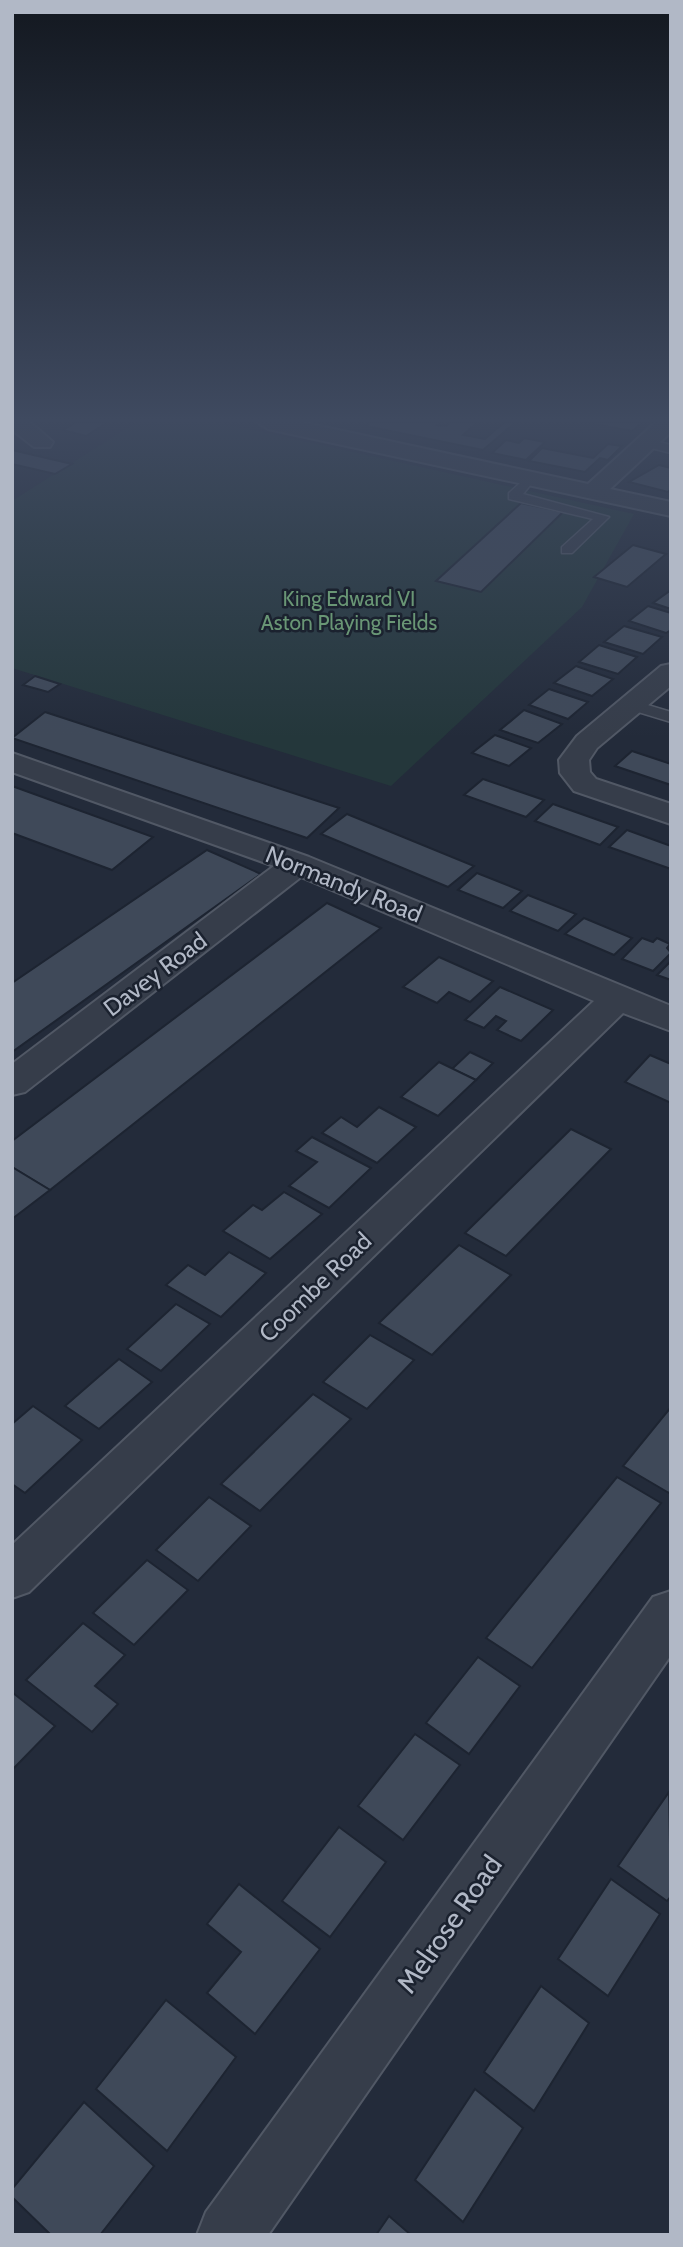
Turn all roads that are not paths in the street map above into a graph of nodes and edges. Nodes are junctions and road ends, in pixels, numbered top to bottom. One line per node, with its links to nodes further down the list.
1 (592, 527): 2 (lane)
2 (567, 550)
3 (671, 672): 4 (street)
4 (631, 705): 5 (lane); 7 (street)
5 (671, 717)
6 (12, 762): 8 (street, Normandy Road)
7 (671, 815)
8 (298, 864): 9 (street, Normandy Road); 11 (street, Davey Road)
9 (619, 997): 10 (street, Normandy Road); 12 (street, Coombe Road)
10 (671, 1020)
11 (12, 1083)
12 (12, 1577)
13 (671, 1613): 14 (street, Melrose Road)
14 (229, 2235)

